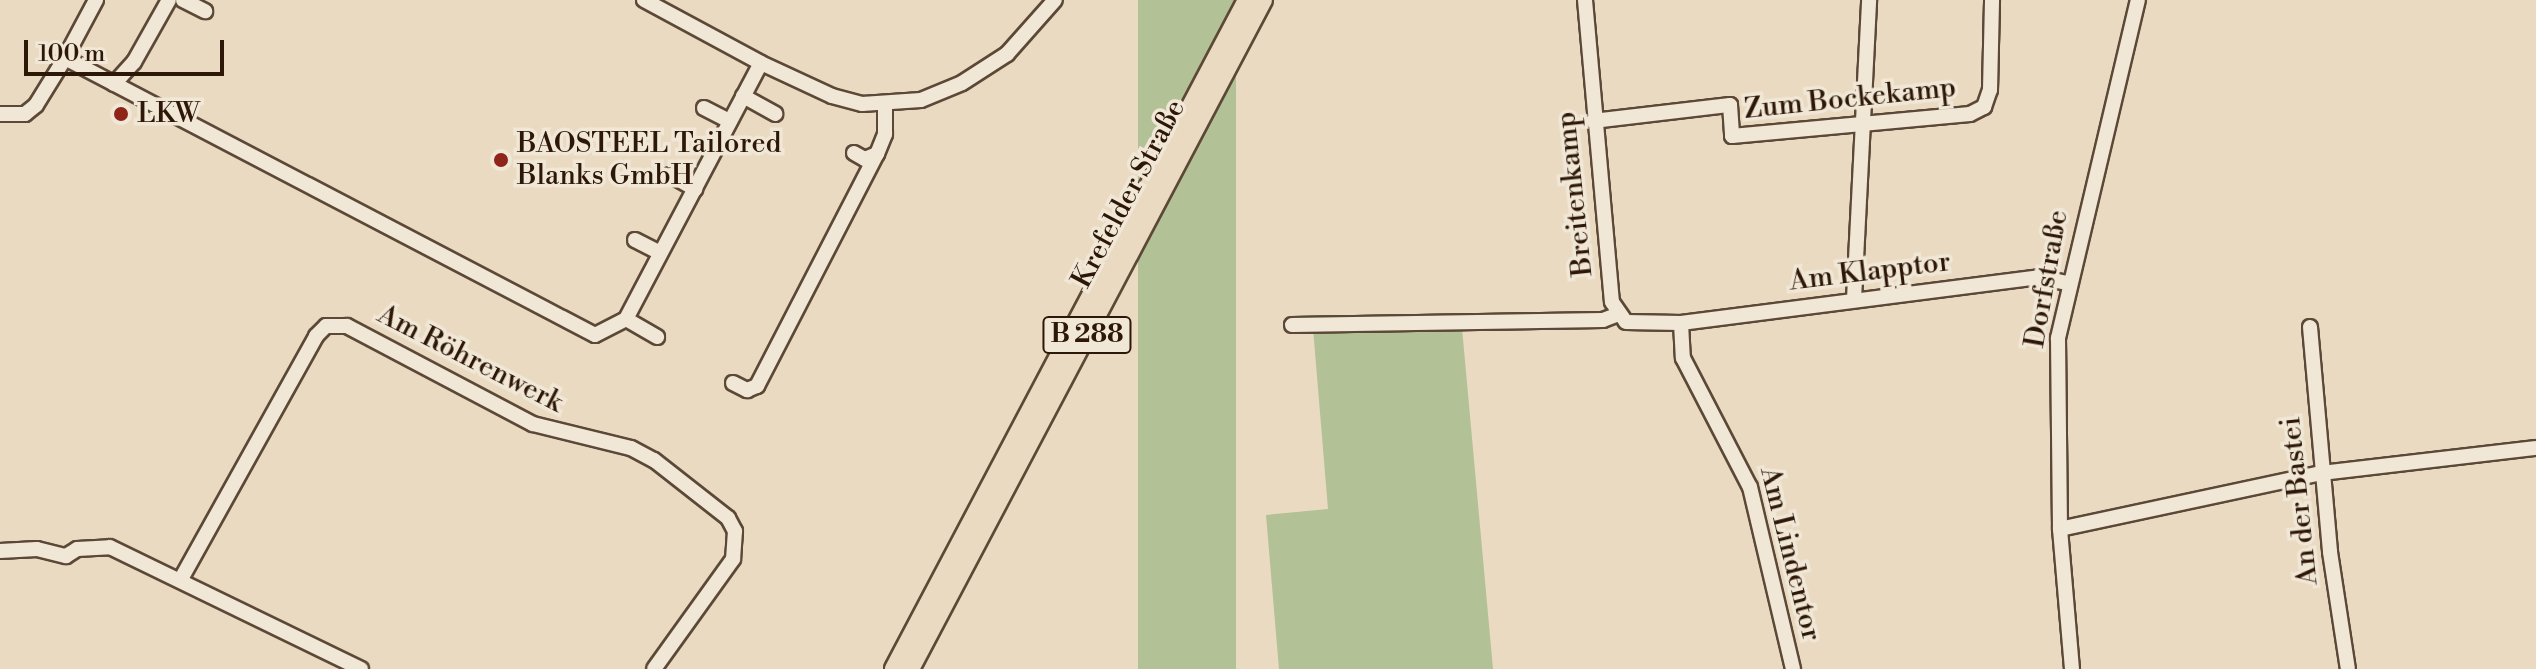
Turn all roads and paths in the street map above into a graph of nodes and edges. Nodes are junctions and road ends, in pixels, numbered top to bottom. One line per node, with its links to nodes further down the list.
1 (96, 0): 13 (street)
2 (169, 0): 15 (street)
3 (183, 0): 12 (street)
4 (644, 0): 14 (street)
5 (1055, 0): 17 (street)
6 (1247, 0): 46 (main road, Krefelder Straße / B 288)
7 (1263, 0): 47 (main road, Krefelder Straße / B 288)
8 (1585, 0): 22 (street, Breitenkamp)
9 (1869, 0): 23 (street)
10 (1992, 0): 23 (street, Zum Bockekamp)
11 (2138, 0): 30 (street, Dorfstraße)
12 (205, 11)
13 (65, 58): 15 (street); 19 (street)
14 (761, 63): 16 (street); 17 (street)
15 (114, 84): 33 (street)
16 (743, 96): 20 (street); 21 (street)
17 (885, 106): 25 (street)
18 (704, 108): 21 (street)
19 (0, 114)
20 (775, 114)
21 (730, 121): 27 (street)
22 (1593, 121): 23 (street, Zum Bockekamp); 32 (street, Breitenkamp)
23 (1864, 124): 31 (street)
24 (854, 153): 25 (street)
25 (877, 154): 38 (street)
26 (670, 175): 27 (street)
27 (695, 189): 29 (street)
28 (635, 240): 29 (street)
29 (660, 253): 33 (street)
30 (2067, 283): 31 (street, Am Klapptor); 41 (street, Dorfstraße)
31 (1854, 299): 34 (street, Am Klapptor)
32 (1616, 315): 34 (street); 35 (street)
33 (626, 319): 37 (street)
34 (1681, 323): 48 (street, Am Lindentor)
35 (1292, 325)
36 (2310, 327): 40 (street, An der Bastei)
37 (657, 337)
38 (733, 383)
39 (2536, 448): 40 (street)
40 (2322, 473): 41 (street); 50 (street, An der Bastei)
41 (2060, 529): 49 (street, Dorfstraße)
42 (0, 551): 43 (street)
43 (181, 579): 44 (street); 45 (street, Am Röhrenwerk)
44 (361, 669)
45 (654, 669)
46 (894, 669)
47 (910, 669)
48 (1793, 669)
49 (2072, 669)
50 (2348, 669)

